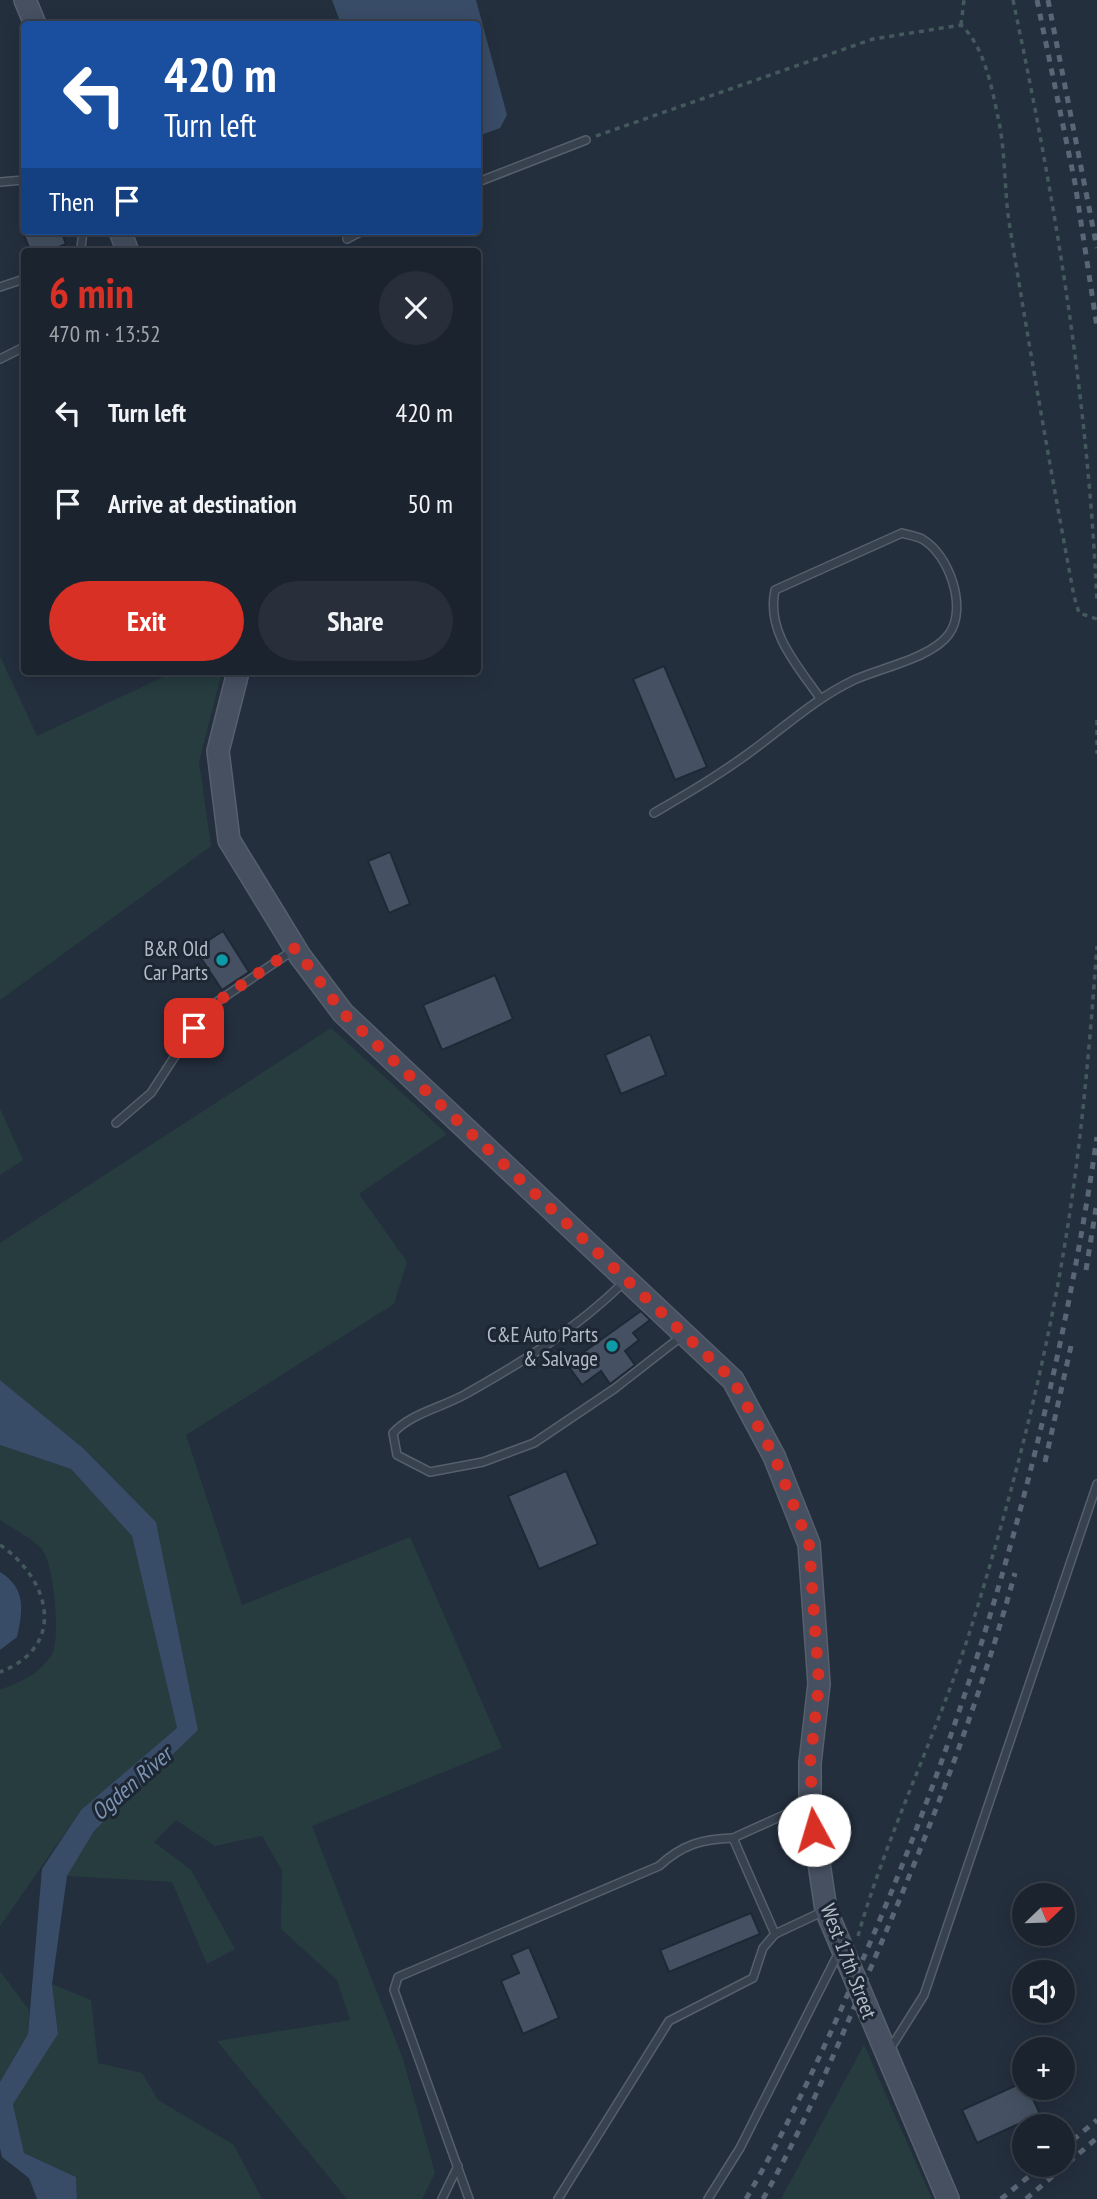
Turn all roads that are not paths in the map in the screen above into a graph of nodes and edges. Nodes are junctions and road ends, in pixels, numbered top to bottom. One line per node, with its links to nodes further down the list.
1 (25, 0): 2 (street)
2 (34, 21)
3 (586, 140): 5 (lane)
4 (21, 180): 6 (lane)
5 (481, 180)
6 (0, 182)
7 (354, 235): 8 (lane)
8 (347, 239)
9 (21, 280): 10 (lane)
10 (0, 287)
11 (21, 348): 12 (lane)
12 (0, 359)
13 (237, 675): 16 (street, West 17th Street)
14 (820, 698): 14 (lane); 15 (lane)
15 (654, 813)
16 (295, 948): 17 (lane); 18 (street, West 17th Street)
17 (116, 1123)
18 (626, 1280): 19 (street, West 17th Street); 19 (lane)
19 (684, 1334): 21 (street, West 17th Street)
20 (1097, 1484): 26 (lane)
21 (810, 1803): 22 (lane); 23 (street, West 17th Street)
22 (733, 1838): 24 (lane); 27 (lane)
23 (826, 1910): 24 (lane); 25 (street, West 17th Street)
24 (775, 1934): 30 (lane)
25 (842, 1951): 26 (street, West 17th Street); 31 (lane)
26 (886, 2056): 32 (street, West 17th Street)
27 (458, 2166): 28 (lane); 29 (lane)
28 (442, 2199)
29 (469, 2199)
30 (558, 2199)
31 (708, 2199)
32 (948, 2199)

